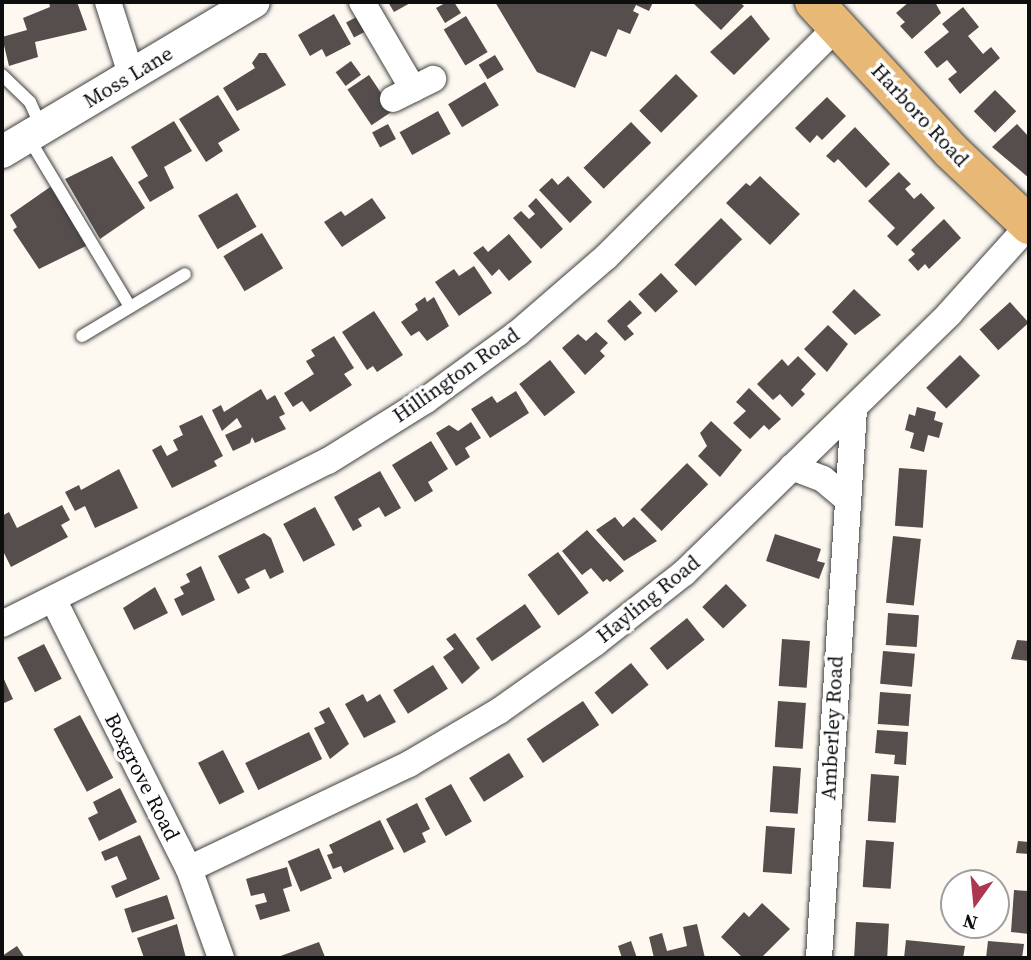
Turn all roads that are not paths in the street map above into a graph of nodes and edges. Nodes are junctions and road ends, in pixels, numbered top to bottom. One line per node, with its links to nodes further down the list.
1 (108, 2): 5 (street)
2 (254, 2): 5 (street, Moss Lane)
3 (362, 2): 7 (street)
4 (826, 14): 9 (main road, Harboro Road); 16 (street, Hillington Road)
5 (131, 74): 8 (street, Moss Lane)
6 (2, 75): 8 (lane)
7 (413, 89)
8 (24, 139): 11 (lane)
9 (1029, 225): 13 (street, Hayling Road)
10 (185, 274): 11 (lane)
11 (130, 307): 12 (lane)
12 (82, 336)
13 (854, 410): 14 (street, Hayling Road); 15 (street, Amberley Road)
14 (792, 467): 15 (street); 18 (street, Hayling Road)
15 (846, 498): 20 (street, Amberley Road)
16 (53, 599): 17 (street, Hillington Road); 18 (street, Boxgrove Road)
17 (2, 624)
18 (189, 869): 19 (street, Boxgrove Road)
19 (221, 958)
20 (819, 958)

